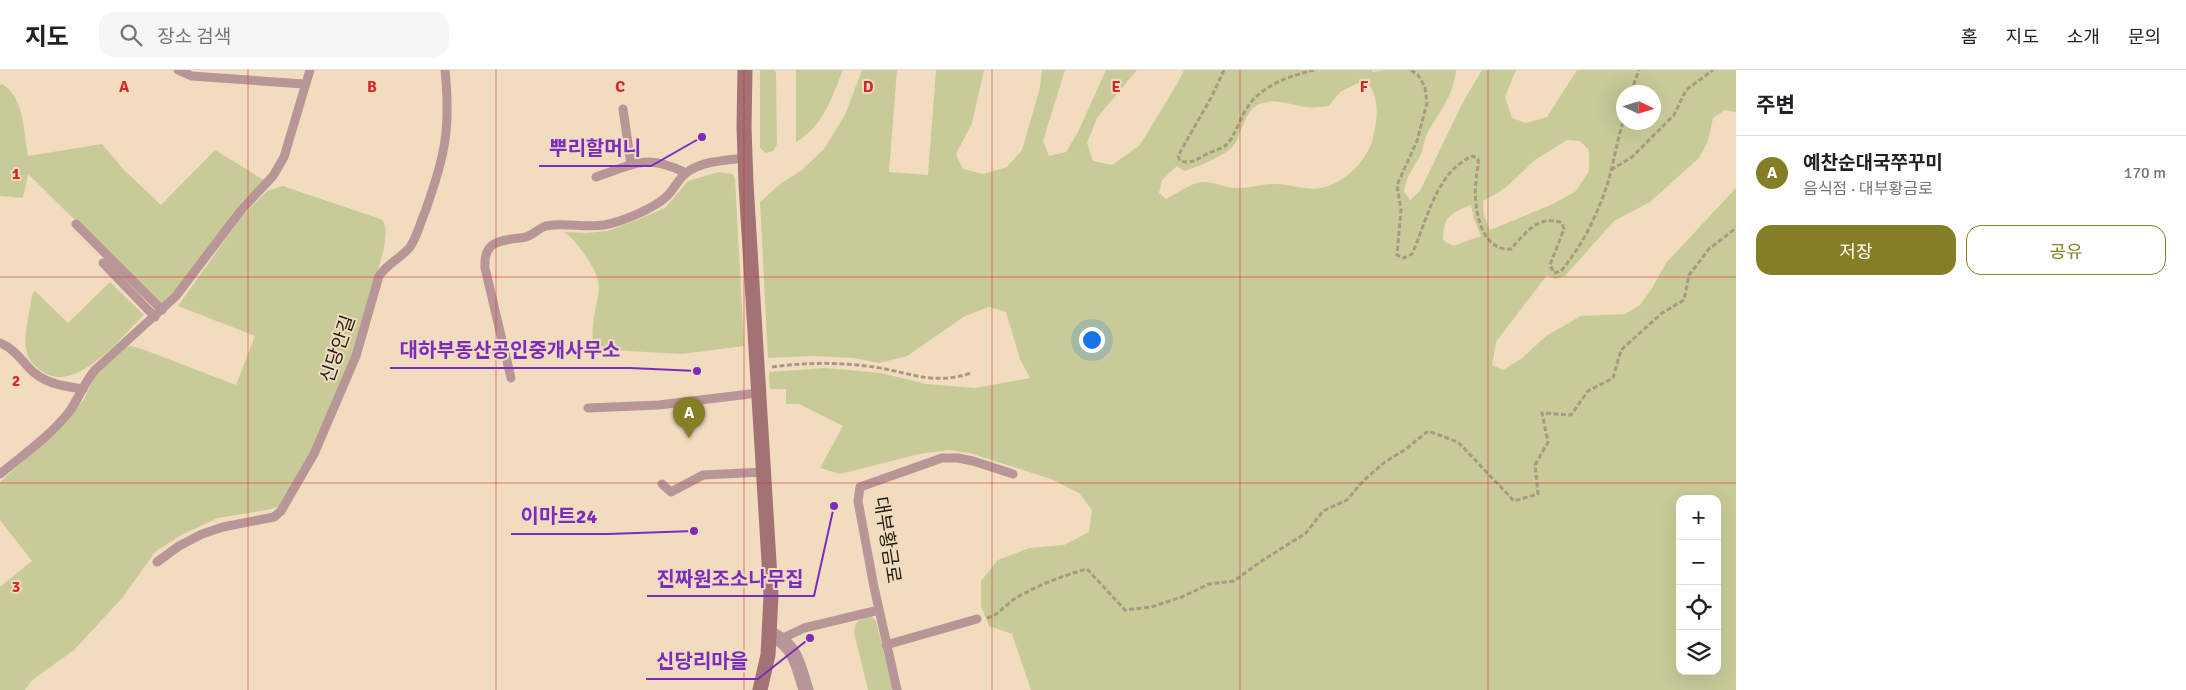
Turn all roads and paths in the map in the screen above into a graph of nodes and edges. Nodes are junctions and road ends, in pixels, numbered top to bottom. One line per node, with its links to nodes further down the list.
1 (178, 70): 10 (lane)
2 (310, 70): 10 (lane)
3 (445, 70): 35 (lane, 신당안길)
4 (745, 70): 14 (main road)
5 (1224, 70): 6 (path)
6 (1314, 70)
7 (1411, 70): 16 (path)
8 (1638, 70): 11 (path)
9 (1714, 70): 16 (path)
10 (304, 84): 22 (lane)
11 (1633, 85)
12 (623, 109): 15 (lane)
13 (1621, 130): 16 (path)
14 (745, 158): 17 (lane); 25 (main road)
15 (631, 165): 17 (lane); 18 (lane)
16 (1611, 171)
17 (686, 173): 27 (lane)
18 (596, 177)
19 (76, 224): 22 (lane)
20 (1736, 228): 37 (path)
21 (102, 263): 23 (lane)
22 (162, 310): 23 (lane)
23 (154, 317): 28 (lane)
24 (0, 343): 28 (lane)
25 (756, 369): 26 (path); 29 (main road)
26 (971, 374)
27 (511, 378)
28 (83, 389): 32 (lane)
29 (758, 394): 30 (lane); 31 (main road)
30 (588, 408)
31 (764, 472): 34 (lane); 38 (main road)
32 (0, 474)
33 (1014, 474): 36 (lane, 대부황금로)
34 (662, 484)
35 (157, 562)
36 (879, 610): 38 (lane, 대부황금로); 39 (lane, 대부황금로)
37 (976, 619): 39 (lane)
38 (776, 636): 40 (main road); 41 (street)
39 (886, 645): 42 (lane, 대부황금로)
40 (760, 690)
41 (806, 690)
42 (897, 690)

